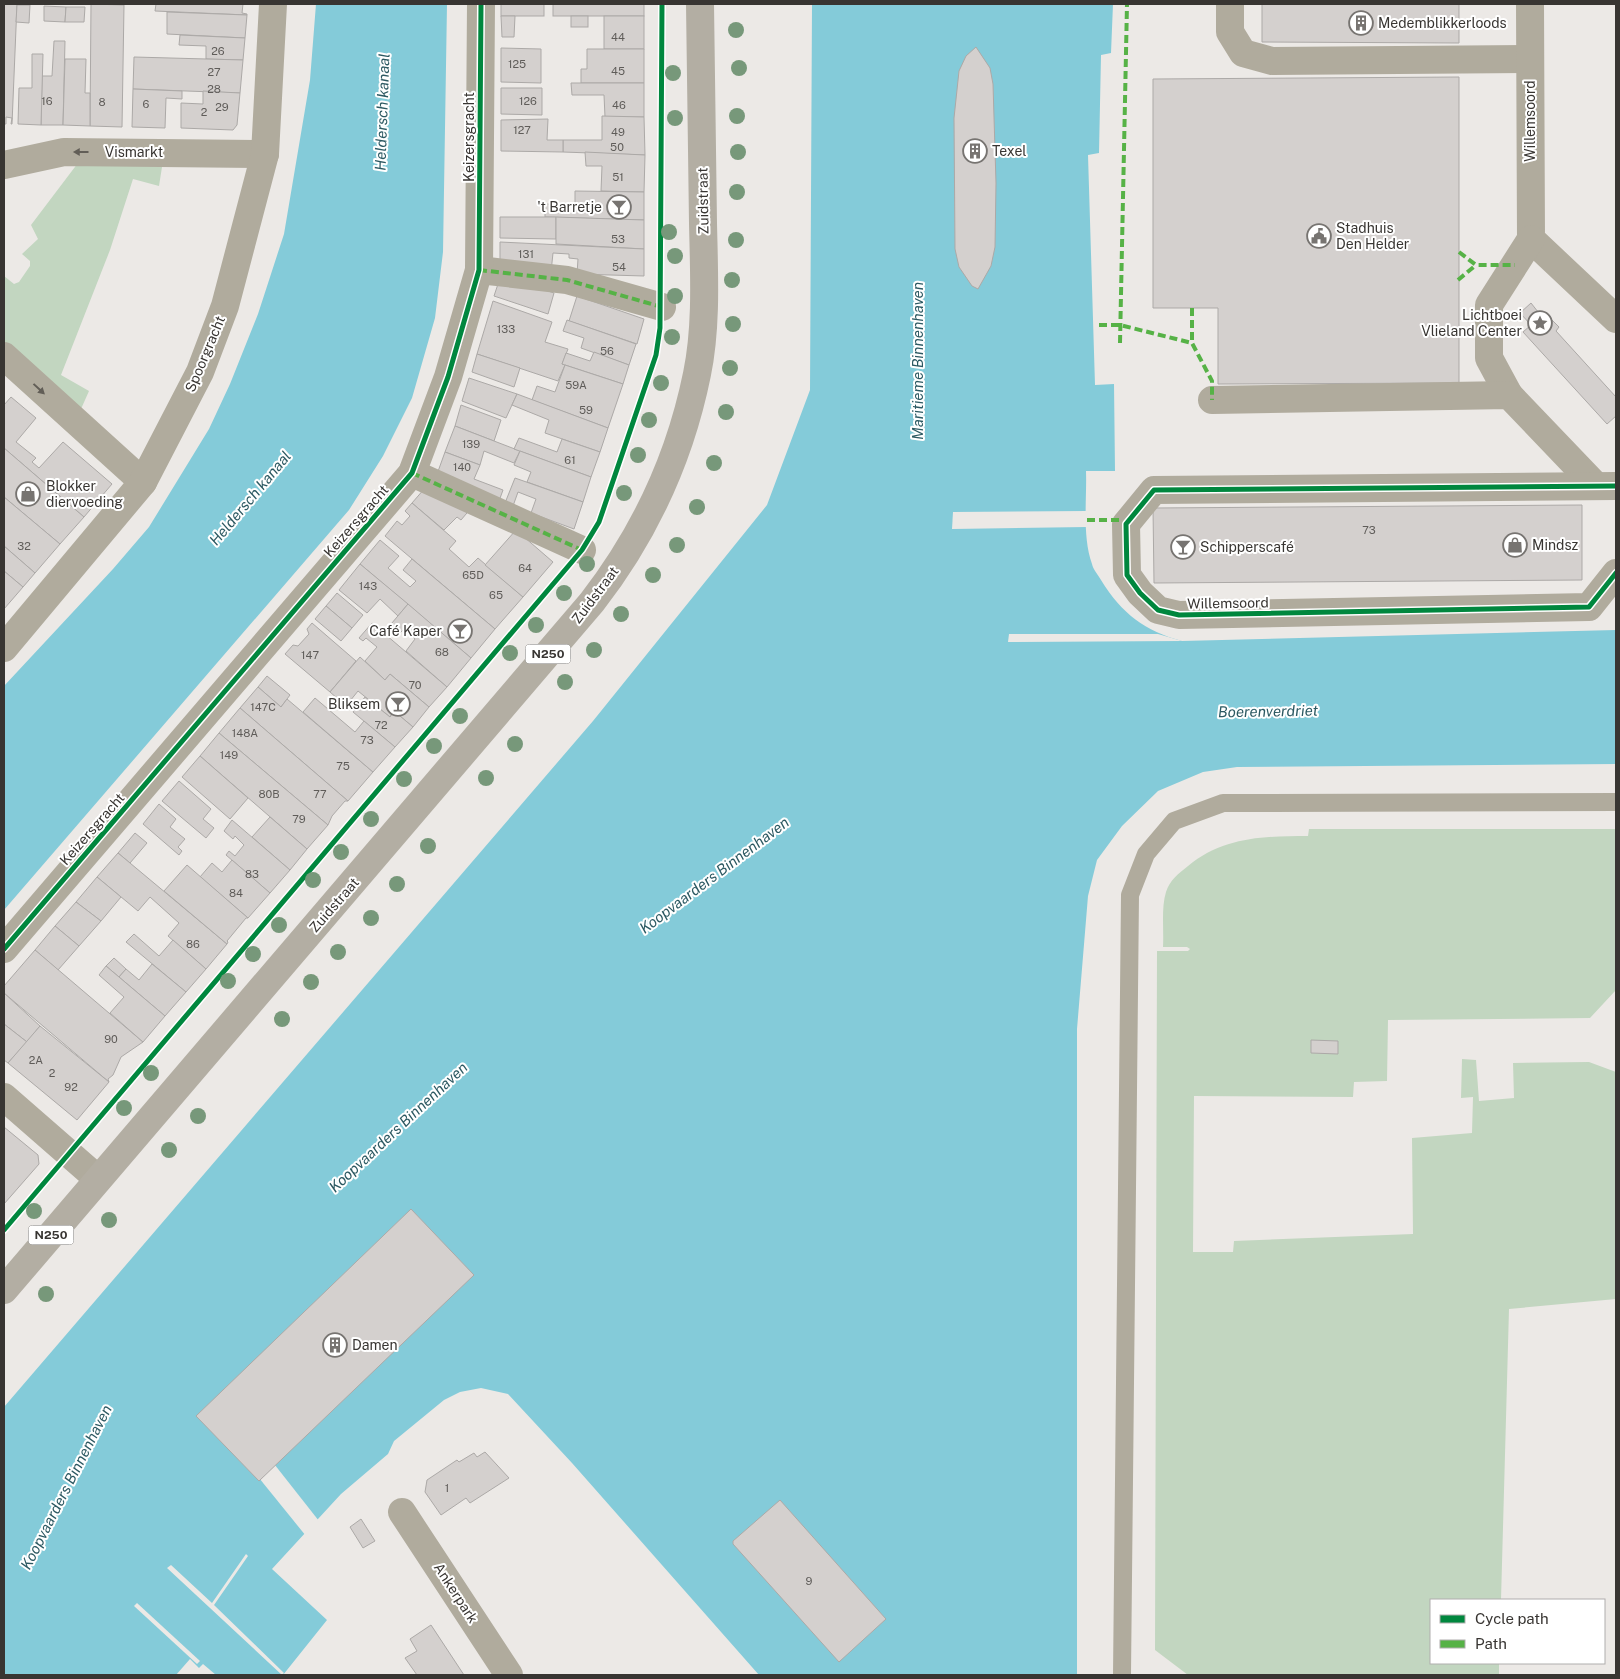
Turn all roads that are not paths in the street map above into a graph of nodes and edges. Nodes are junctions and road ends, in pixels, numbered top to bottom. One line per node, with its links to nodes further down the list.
1 (273, 4): 7 (street, Spoorgracht)
2 (481, 4): 10 (street, Keizersgracht)
3 (700, 4): 25 (main road, Zuidstraat / N250)
4 (1230, 4): 6 (street)
5 (1530, 4): 6 (street, Willemsoord)
6 (1530, 59): 9 (street, Willemsoord)
7 (265, 154): 8 (street, Vismarkt, one-way to 8); 17 (street, Spoorgracht)
8 (4, 165)
9 (1531, 239): 12 (street); 14 (street, Willemsoord)
10 (479, 270): 11 (street); 16 (street, Keizersgracht)
11 (662, 307)
12 (1616, 319)
13 (4, 356): 17 (street, one-way to 17)
14 (1509, 395): 15 (street); 18 (street, Willemsoord)
15 (1212, 400)
16 (412, 473): 19 (street); 23 (street, Keizersgracht)
17 (143, 482): 21 (street, Spoorgracht)
18 (1606, 486): 20 (street, Willemsoord)
19 (582, 550)
20 (1616, 573)
21 (4, 648)
22 (1616, 802): 29 (lane)
23 (4, 949)
24 (4, 1097): 25 (street)
25 (98, 1179): 26 (main road, N250)
26 (4, 1290)
27 (402, 1512): 28 (street, Ankerpark)
28 (509, 1675)
29 (1122, 1675)

